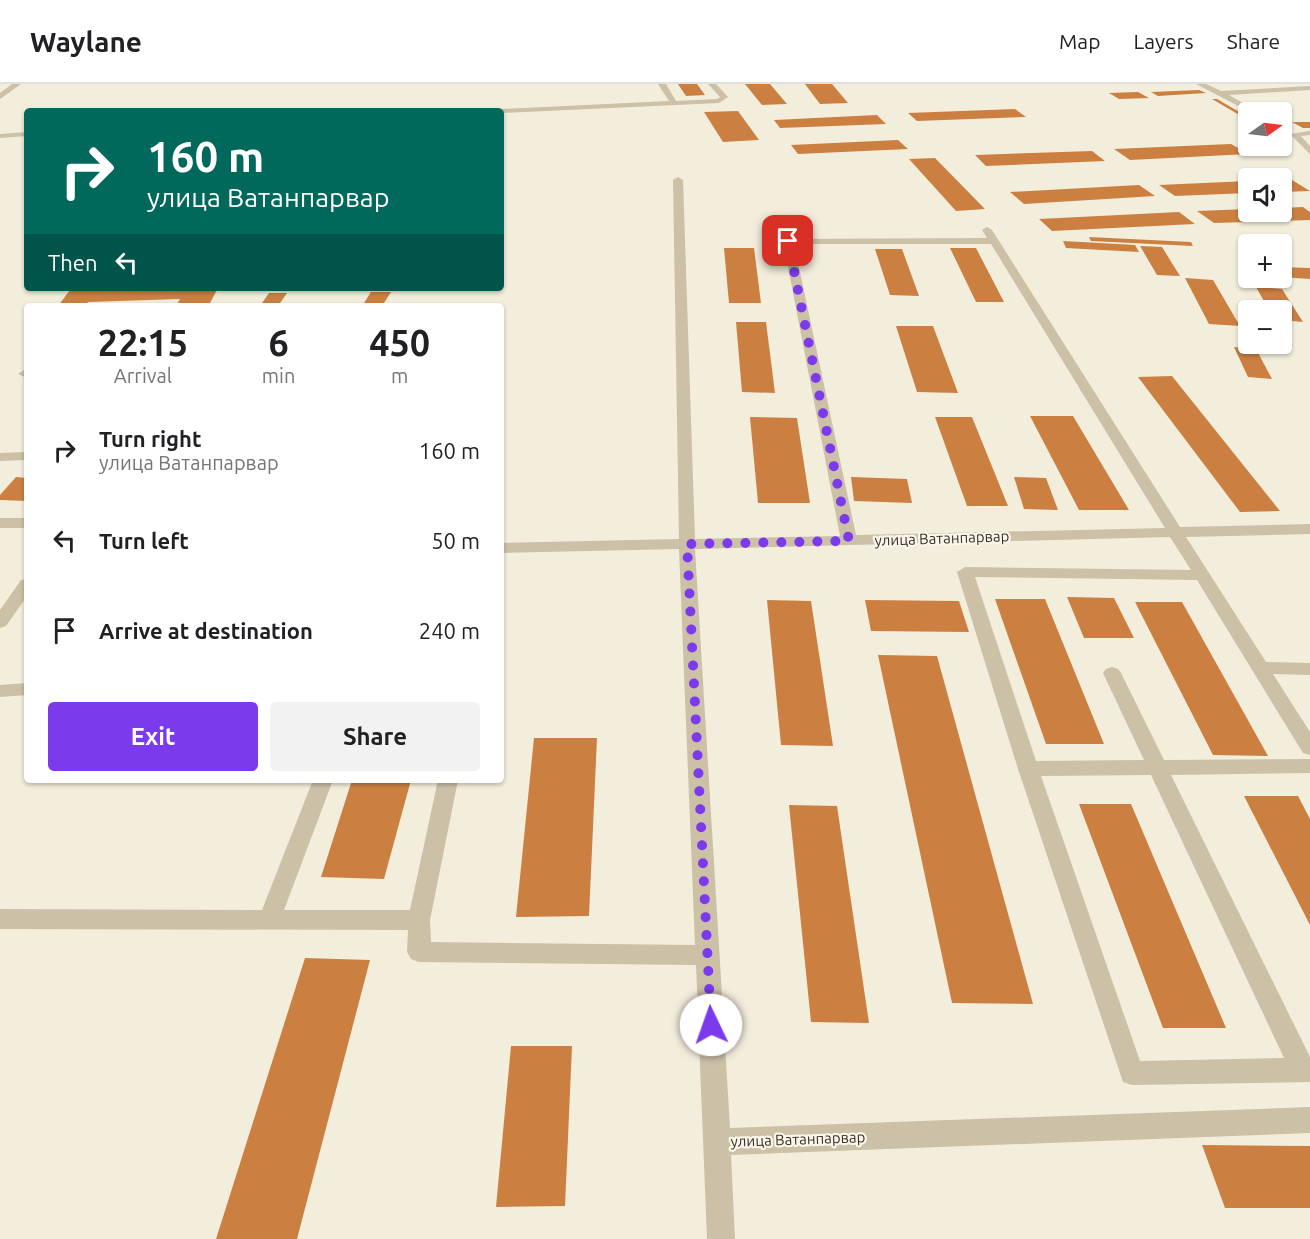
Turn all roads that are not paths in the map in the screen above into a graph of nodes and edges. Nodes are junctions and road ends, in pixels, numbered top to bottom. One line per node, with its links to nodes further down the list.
1 (17, 84): 7 (street)
2 (662, 84): 8 (street)
3 (712, 84): 8 (street)
4 (1200, 84): 6 (street)
5 (1310, 88): 6 (street)
6 (1220, 93): 9 (street)
7 (0, 97)
8 (674, 103): 10 (street)
9 (1238, 103)
10 (504, 111)
11 (24, 134): 13 (street)
12 (1310, 134): 14 (street)
13 (0, 136)
14 (1310, 151)
15 (678, 180): 23 (street)
16 (24, 456): 17 (street)
17 (3, 457)
18 (0, 523): 19 (street)
19 (24, 523)
20 (1310, 529): 21 (street, улица Ватанпарвар)
21 (1176, 531): 22 (street, улица Ватанпарвар); 22 (street); 25 (street)
22 (849, 541): 23 (street, улица Ватанпарвар)
23 (687, 544): 24 (street); 42 (street, улица Ватанпарвар)
24 (504, 548)
25 (1202, 575): 28 (street); 36 (street)
26 (24, 588): 27 (street)
27 (0, 621)
28 (1260, 668): 29 (street); 33 (street)
29 (1310, 669)
30 (1112, 674): 35 (street)
31 (24, 689): 32 (street)
32 (0, 691)
33 (1310, 748)
34 (1310, 766): 35 (street)
35 (1158, 768): 36 (street); 43 (street)
36 (1028, 769): 43 (street)
37 (322, 783): 41 (street)
38 (447, 783): 40 (street)
39 (0, 919): 41 (street)
40 (420, 920): 41 (street); 42 (street)
41 (269, 921)
42 (708, 955): 45 (street, улица Ватанпарвар)
43 (1307, 1070)
44 (1310, 1120): 45 (street, улица Ватанпарвар)
45 (717, 1142): 46 (street)
46 (721, 1239)

